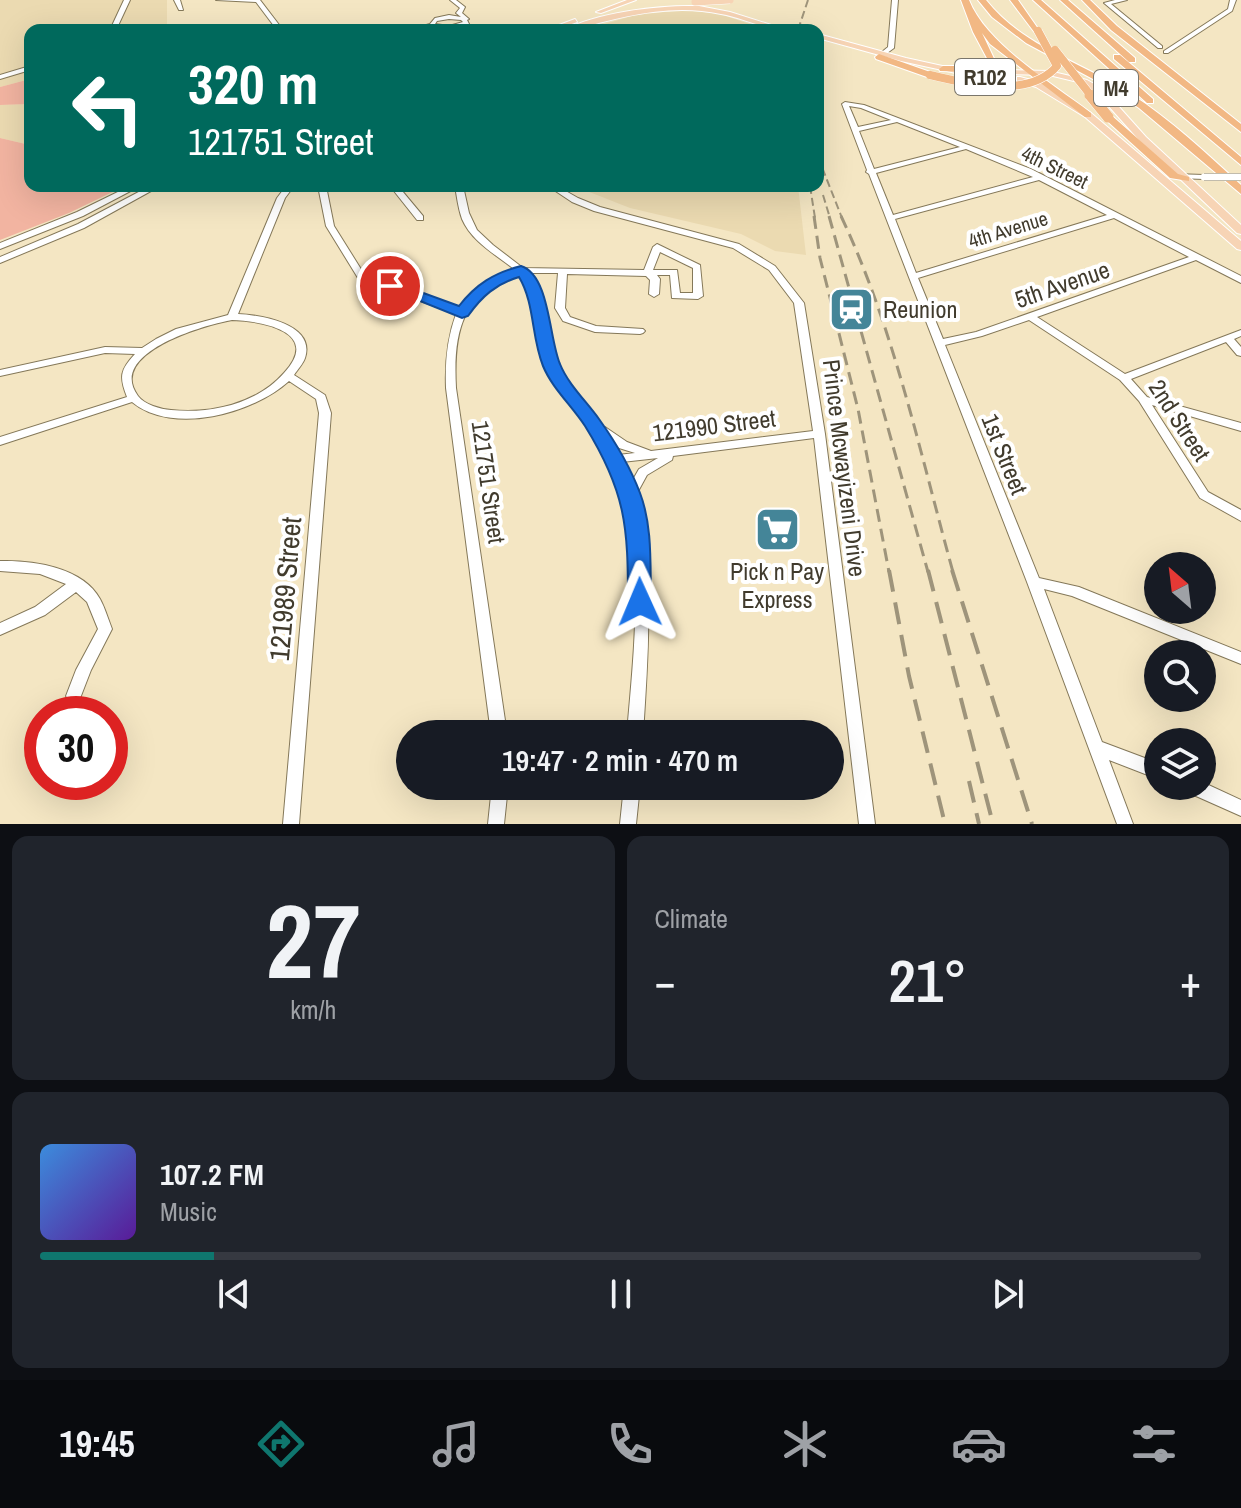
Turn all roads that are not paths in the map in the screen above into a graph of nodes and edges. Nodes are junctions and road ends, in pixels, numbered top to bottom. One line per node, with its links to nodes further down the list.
1 (127, 0): 32 (street)
2 (177, 0): 25 (street)
3 (219, 0): 24 (street)
4 (243, 0): 5 (street); 24 (street)
5 (257, 0): 33 (street)
6 (453, 0): 28 (street)
7 (633, 0): 27 (main road)
8 (709, 0): 22 (main road, bridge)
9 (719, 0): 40 (main road)
10 (728, 0): 22 (main road, bridge); 41 (main road)
11 (895, 0): 47 (street)
12 (965, 0): 29 (highway)
13 (979, 0): 44 (highway); 66 (highway, M4)
14 (1014, 0): 42 (highway)
15 (1037, 0): 65 (highway)
16 (1051, 0): 59 (highway)
17 (1066, 0): 53 (highway); 59 (highway)
18 (1086, 0): 53 (highway)
19 (1096, 0): 23 (street)
20 (1124, 0): 23 (street)
21 (1233, 0): 46 (street)
22 (695, 1): 27 (main road); 31 (main road)
23 (1107, 3): 45 (street)
24 (230, 4): 26 (street)
25 (181, 9)
26 (248, 9)
27 (599, 12): 37 (main road)
28 (459, 13): 30 (street); 36 (street)
29 (971, 15): 44 (highway); 49 (highway)
30 (449, 17): 34 (street); 35 (street)
31 (592, 23): 38 (main road); 39 (main road)
32 (114, 24)
33 (275, 24)
34 (432, 24)
35 (462, 24)
36 (464, 24)
37 (566, 24)
38 (588, 24)
39 (764, 24)
40 (768, 24)
41 (778, 24)
42 (1038, 31): 47 (highway, bridge); 64 (highway, bridge)
43 (824, 40): 47 (main road, R102)
44 (1000, 47): 48 (highway)
45 (1160, 47)
46 (1166, 52)
47 (881, 55): 49 (main road, R102); 55 (main road, R102)
48 (1018, 62): 49 (highway); 51 (highway)
49 (947, 69): 51 (main road, R102)
50 (24, 70): 52 (street)
51 (1033, 73): 55 (highway); 64 (main road, R102)
52 (0, 77)
53 (1179, 80): 57 (highway)
54 (847, 103): 56 (street, 4th Street); 58 (street, 1st Street)
55 (1088, 115): 64 (main road, R102)
56 (898, 120): 58 (street); 60 (street, 4th Street)
57 (1241, 129)
58 (855, 130): 62 (street, 1st Street)
59 (1204, 131): 61 (highway)
60 (967, 147): 62 (street); 63 (street, 4th Street)
61 (1241, 162)
62 (870, 172): 76 (street, 1st Street)
63 (1040, 177): 74 (street, 4th Street); 76 (street)
64 (1173, 177): 65 (street, bridge); 77 (main road, R102); 79 (main road, R102)
65 (1241, 179)
66 (1241, 191)
67 (124, 192): 78 (street)
68 (145, 192): 80 (street)
69 (286, 192): 92 (street)
70 (323, 192): 90 (street)
71 (399, 192): 75 (street)
72 (460, 192): 84 (street)
73 (562, 192): 108 (street, Prince Mcwayizeni Drive)
74 (1115, 215): 81 (street, 4th Street); 87 (street, 4th Avenue)
75 (420, 218)
76 (890, 218): 87 (street, 1st Street)
77 (1241, 231)
78 (0, 246)
79 (1241, 247)
80 (21, 252): 82 (street); 83 (street)
81 (1197, 257): 88 (street, 4th Street); 91 (street, 5th Avenue)
82 (0, 260)
83 (0, 269)
84 (521, 270): 85 (street); 90 (street, 121751 Street); 106 (street)
85 (563, 271): 86 (street); 93 (street)
86 (648, 273): 86 (street); 89 (street)
87 (912, 277): 96 (street, 1st Street)
88 (1241, 280)
89 (654, 294)
90 (462, 313): 121 (street, 121751 Street)
91 (1030, 316): 96 (street, 5th Avenue); 103 (street, 2nd Street)
92 (232, 317): 97 (street); 102 (street)
93 (640, 331)
94 (1241, 333): 95 (street)
95 (1227, 338): 98 (street); 103 (street)
96 (939, 343): 116 (street, 1st Street)
97 (145, 351): 99 (street); 104 (street)
98 (1241, 353)
99 (40, 365): 100 (street); 101 (street)
100 (0, 367)
101 (0, 373)
102 (289, 376): 104 (street); 129 (street, 121989 Street)
103 (1124, 378): 105 (street, 2nd Street)
104 (134, 398): 109 (street)
105 (1143, 399): 107 (street); 114 (street, 2nd Street)
106 (594, 425): 111 (street); 112 (street)
107 (1241, 427)
108 (819, 434): 110 (street, 121990 Street); 132 (street, Prince Mcwayizeni Drive)
109 (0, 441)
110 (680, 452): 111 (street, 121990 Street); 113 (street)
111 (656, 455): 112 (street, 121990 Street)
112 (614, 459): 113 (street)
113 (631, 494): 122 (street)
114 (1241, 516)
115 (0, 566): 117 (street)
116 (1034, 582): 119 (street); 123 (street, 1st Street)
117 (77, 584): 118 (street); 120 (street)
118 (0, 629)
119 (1241, 658)
120 (74, 696)
121 (497, 720)
122 (635, 720)
123 (1095, 747): 124 (street); 133 (street, 1st Street)
124 (1144, 766)
125 (1216, 797): 128 (street)
126 (499, 800): 130 (street)
127 (631, 800): 131 (street)
128 (1241, 808)
129 (291, 824)
130 (496, 824)
131 (628, 824)
132 (867, 824)
133 (1125, 824)

